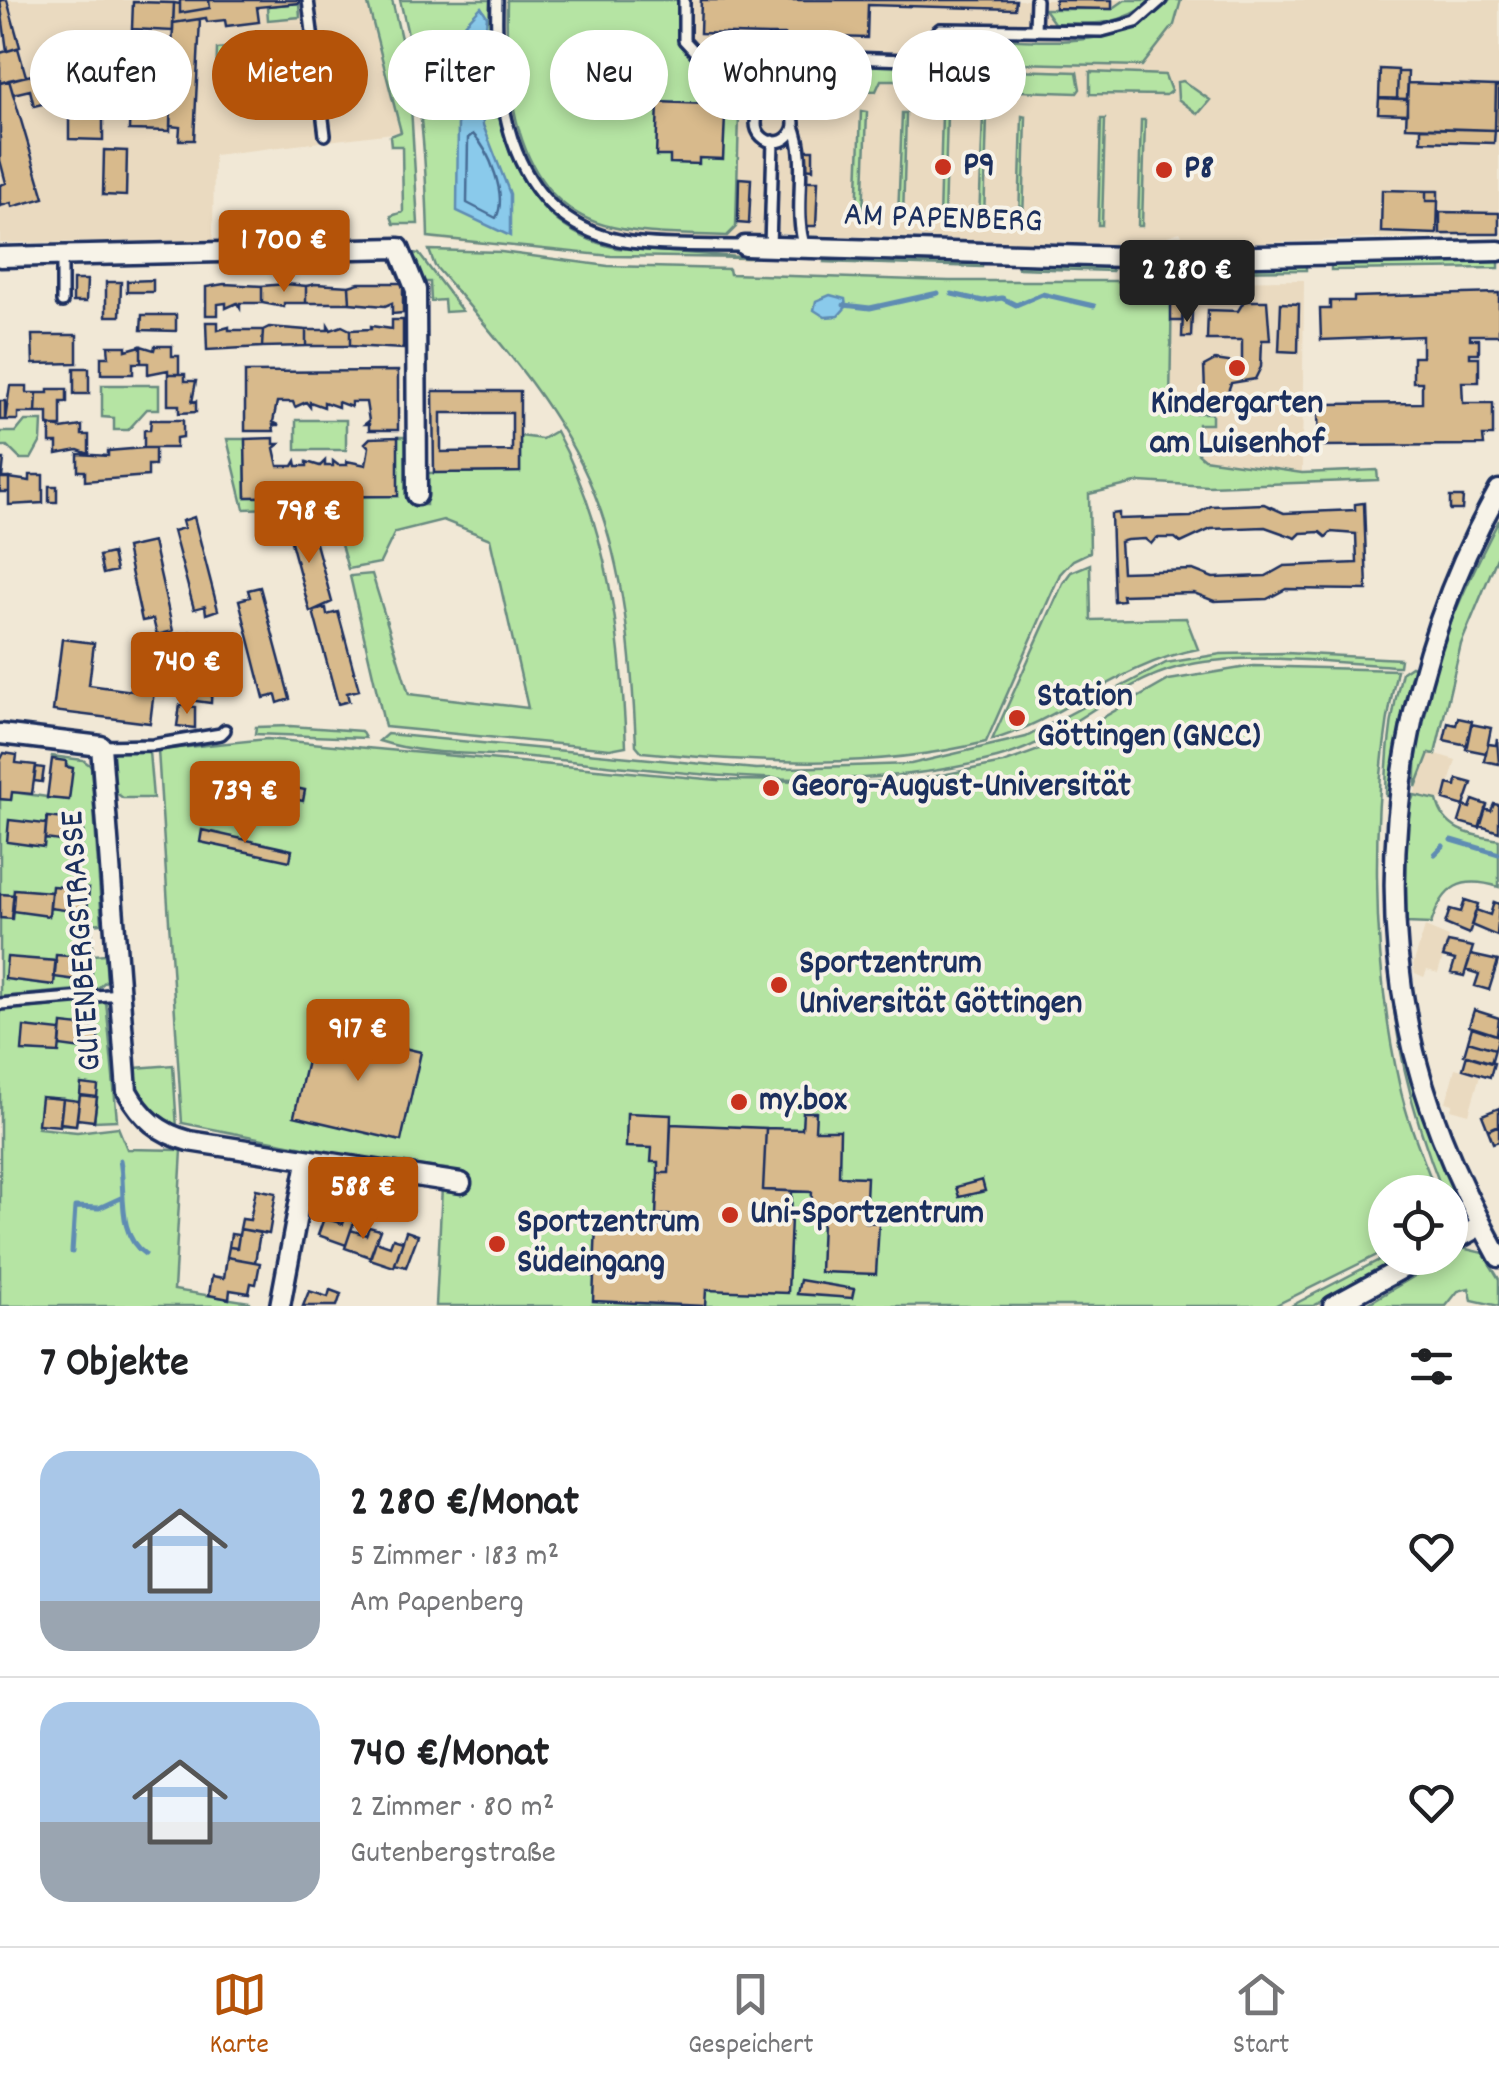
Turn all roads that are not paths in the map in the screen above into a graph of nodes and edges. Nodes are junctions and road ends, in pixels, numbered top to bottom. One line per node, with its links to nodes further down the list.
1 (308, 0): 8 (lane)
2 (497, 0): 10 (lane)
3 (684, 0): 6 (lane)
4 (1036, 0): 6 (lane)
5 (1161, 0): 6 (lane)
6 (1035, 30)
7 (794, 126): 9 (lane); 9 (lane); 12 (lane)
8 (324, 135)
9 (774, 142): 11 (lane)
10 (745, 246): 11 (street, AM PAPENBERG)
11 (770, 247): 12 (street, AM PAPENBERG)
12 (805, 248): 13 (street, AM PAPENBERG)
13 (1499, 251)
14 (62, 256): 15 (street); 16 (lane); 18 (street)
15 (0, 257)
16 (62, 302)
17 (1499, 490): 26 (street)
18 (418, 495)
19 (226, 730): 21 (lane)
20 (0, 734): 21 (street)
21 (101, 746): 22 (street, GUTENBERGSTRASSE)
22 (120, 994): 23 (lane); 24 (street, GUTENBERGSTRASSE)
23 (0, 1004)
24 (306, 1162): 25 (street, GUTENBERGSTRASSE); 30 (street)
25 (462, 1183)
26 (1482, 1225): 27 (street); 28 (street)
27 (1468, 1233)
28 (1499, 1257)
29 (1390, 1275): 31 (street)
30 (280, 1306)
31 (1333, 1306)

